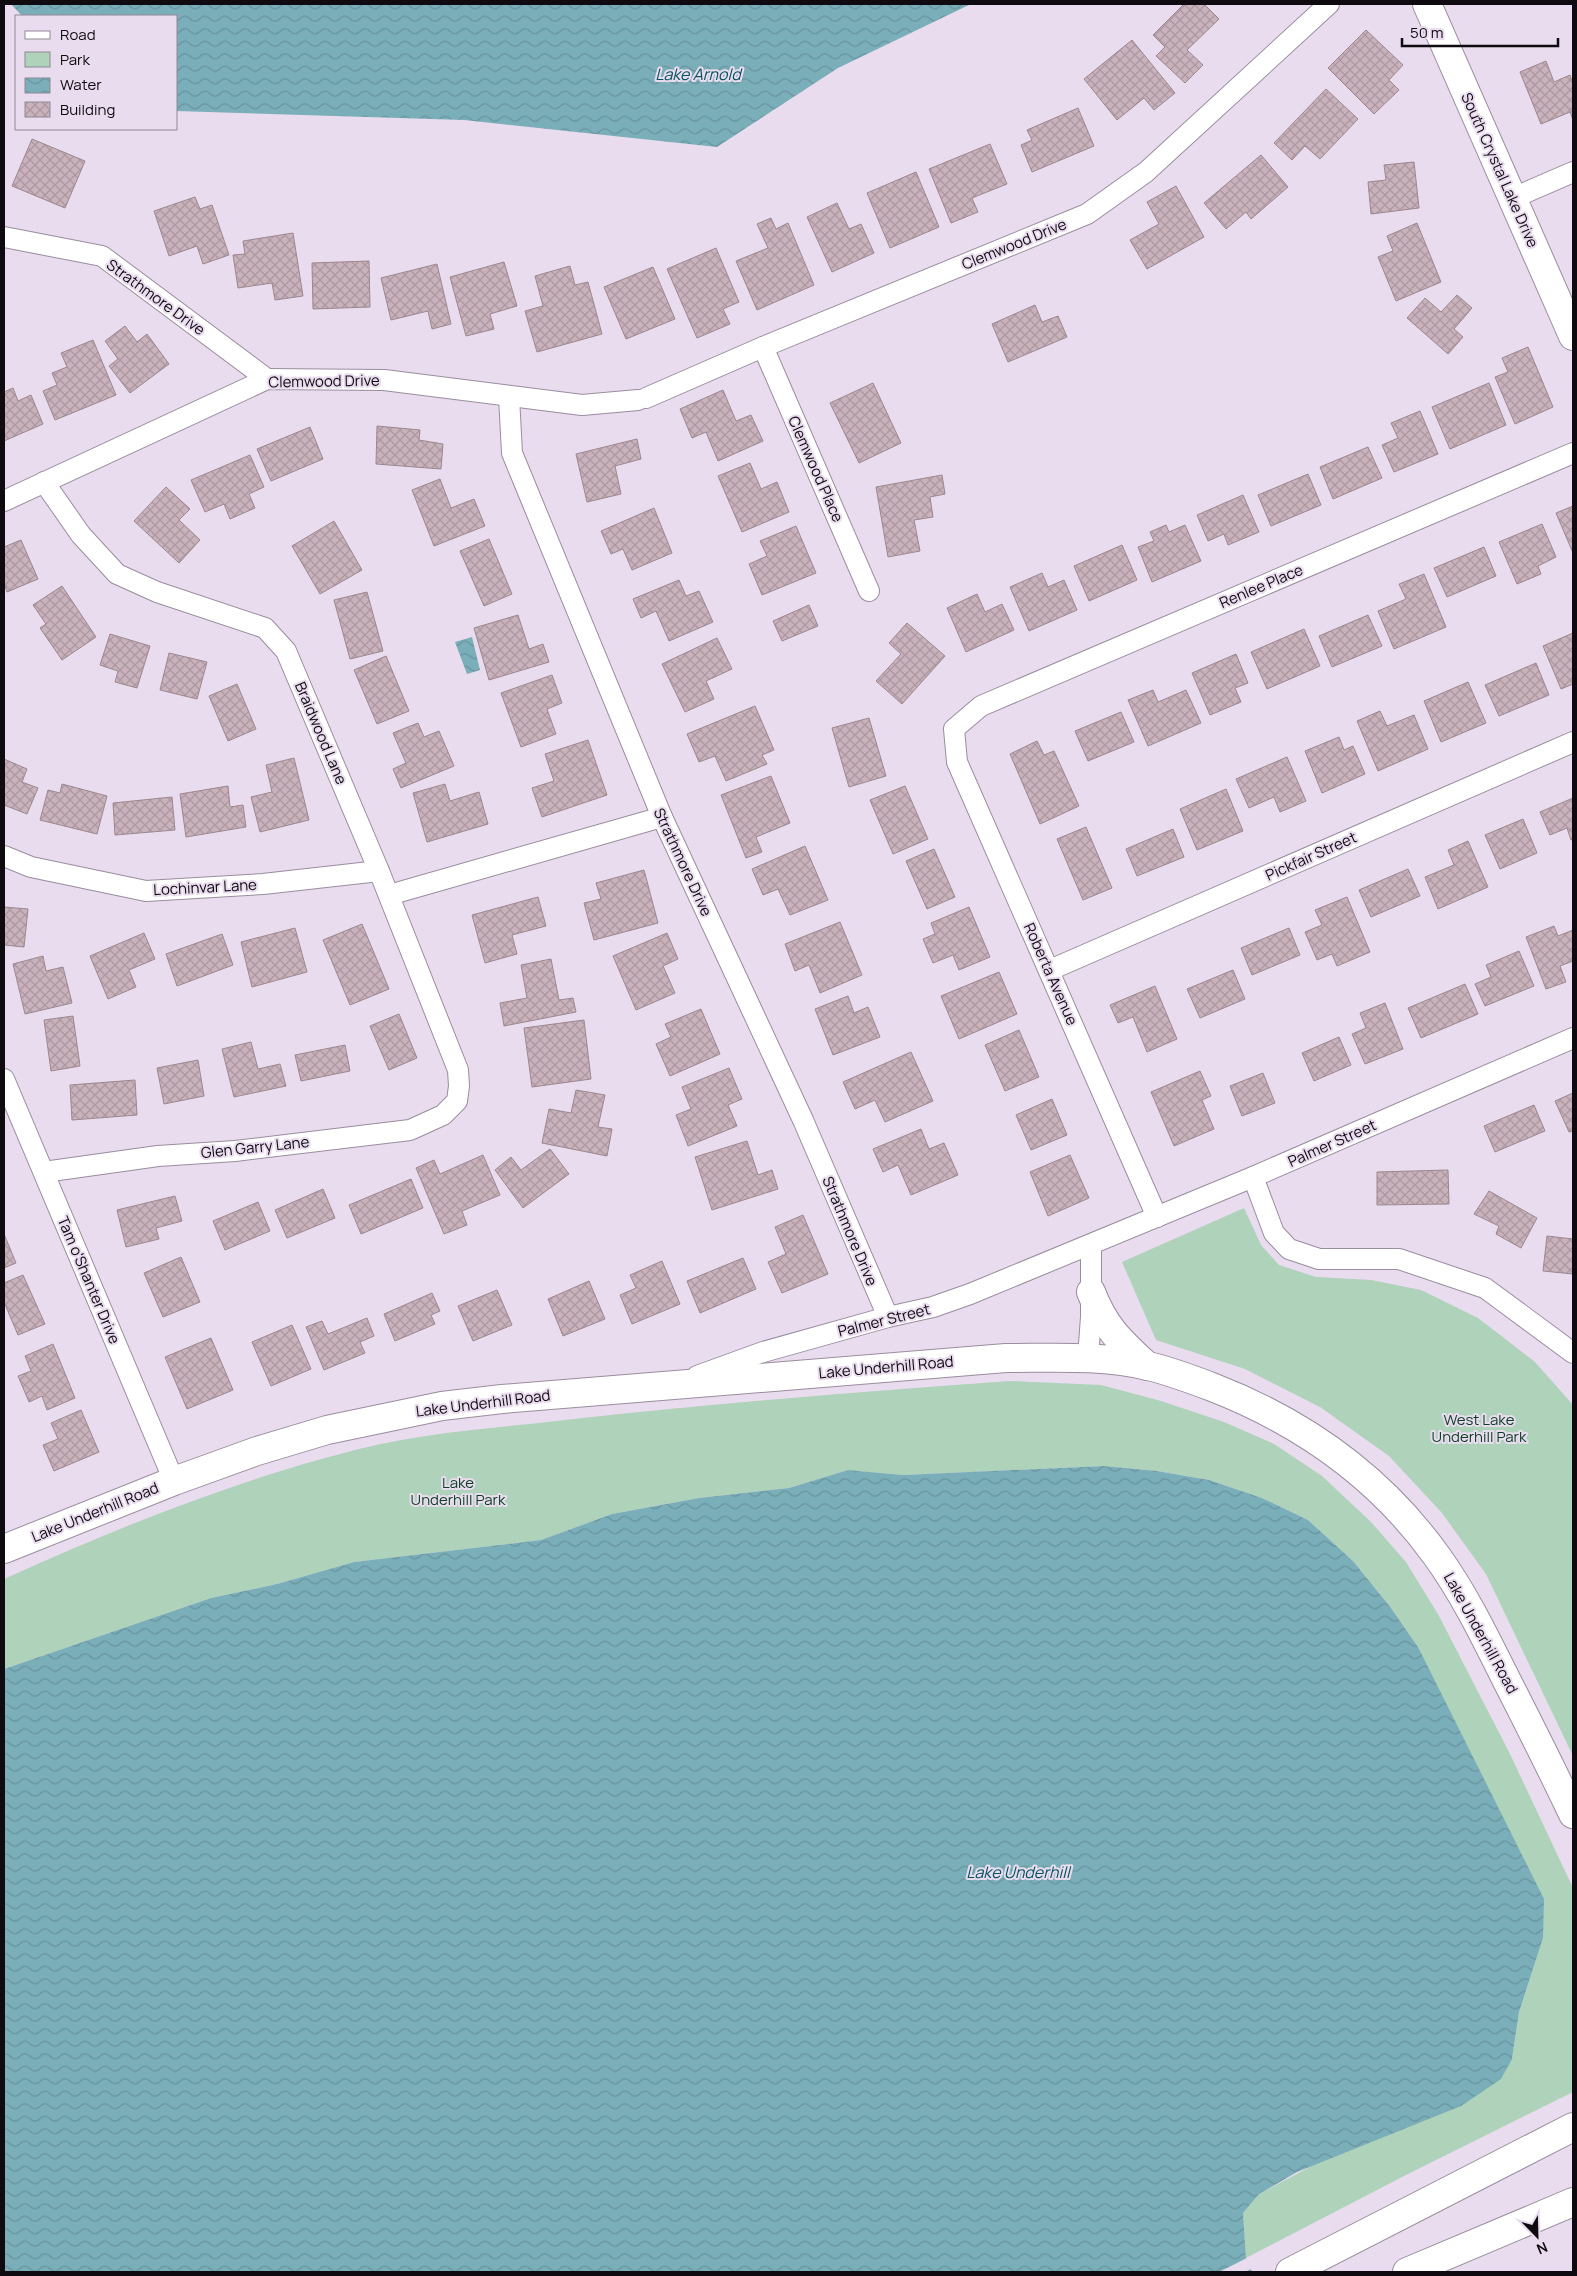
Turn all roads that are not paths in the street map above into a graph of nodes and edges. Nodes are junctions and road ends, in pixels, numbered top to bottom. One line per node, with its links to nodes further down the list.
1 (1329, 4): 7 (street, Clemwood Drive)
2 (1427, 4): 4 (main road, South Crystal Lake Drive)
3 (1573, 172): 4 (street)
4 (1513, 198): 6 (main road, South Crystal Lake Drive)
5 (4, 237): 8 (street, Strathmore Drive)
6 (1573, 336)
7 (762, 347): 9 (street, Clemwood Drive); 13 (street, Clemwood Place)
8 (267, 379): 9 (street, Clemwood Drive); 11 (street, Clemwood Drive)
9 (509, 397): 16 (street, Strathmore Drive)
10 (1573, 453): 14 (street, Renlee Place)
11 (44, 482): 12 (street, Clemwood Drive); 18 (street, Braidwood Lane)
12 (4, 500)
13 (869, 591)
14 (954, 729): 20 (street, Roberta Avenue)
15 (1573, 742): 20 (street, Pickfair Street)
16 (662, 817): 19 (street); 29 (street, Strathmore Drive)
17 (4, 856): 18 (street, Lochinvar Lane)
18 (379, 871): 19 (street, Braidwood Lane)
19 (389, 895): 23 (street, Braidwood Lane)
20 (1050, 970): 26 (street, Roberta Avenue)
21 (1573, 1038): 25 (street, Palmer Street)
22 (4, 1079): 24 (street, Tam o'Shanter Drive)
23 (457, 1101): 24 (street, Glen Garry Lane)
24 (44, 1172): 34 (street, Tam o'Shanter Drive)
25 (1253, 1177): 26 (street, Palmer Street); 30 (street)
26 (1157, 1217): 27 (street, Palmer Street)
27 (1091, 1245): 28 (street); 29 (street, Palmer Street)
28 (1091, 1292): 31 (street); 32 (main road)
29 (888, 1317): 33 (street, Palmer Street)
30 (1573, 1352)
31 (1088, 1358): 32 (main road, Lake Underhill Road); 33 (main road, Lake Underhill Road)
32 (1147, 1366): 36 (main road, Lake Underhill Road)
33 (674, 1385): 34 (main road, Lake Underhill Road)
34 (174, 1481): 35 (main road, Lake Underhill Road)
35 (4, 1549)
36 (1573, 1814)
37 (1573, 2127): 39 (main road)
38 (1573, 2202): 40 (main road)
39 (1290, 2272)
40 (1407, 2272)

